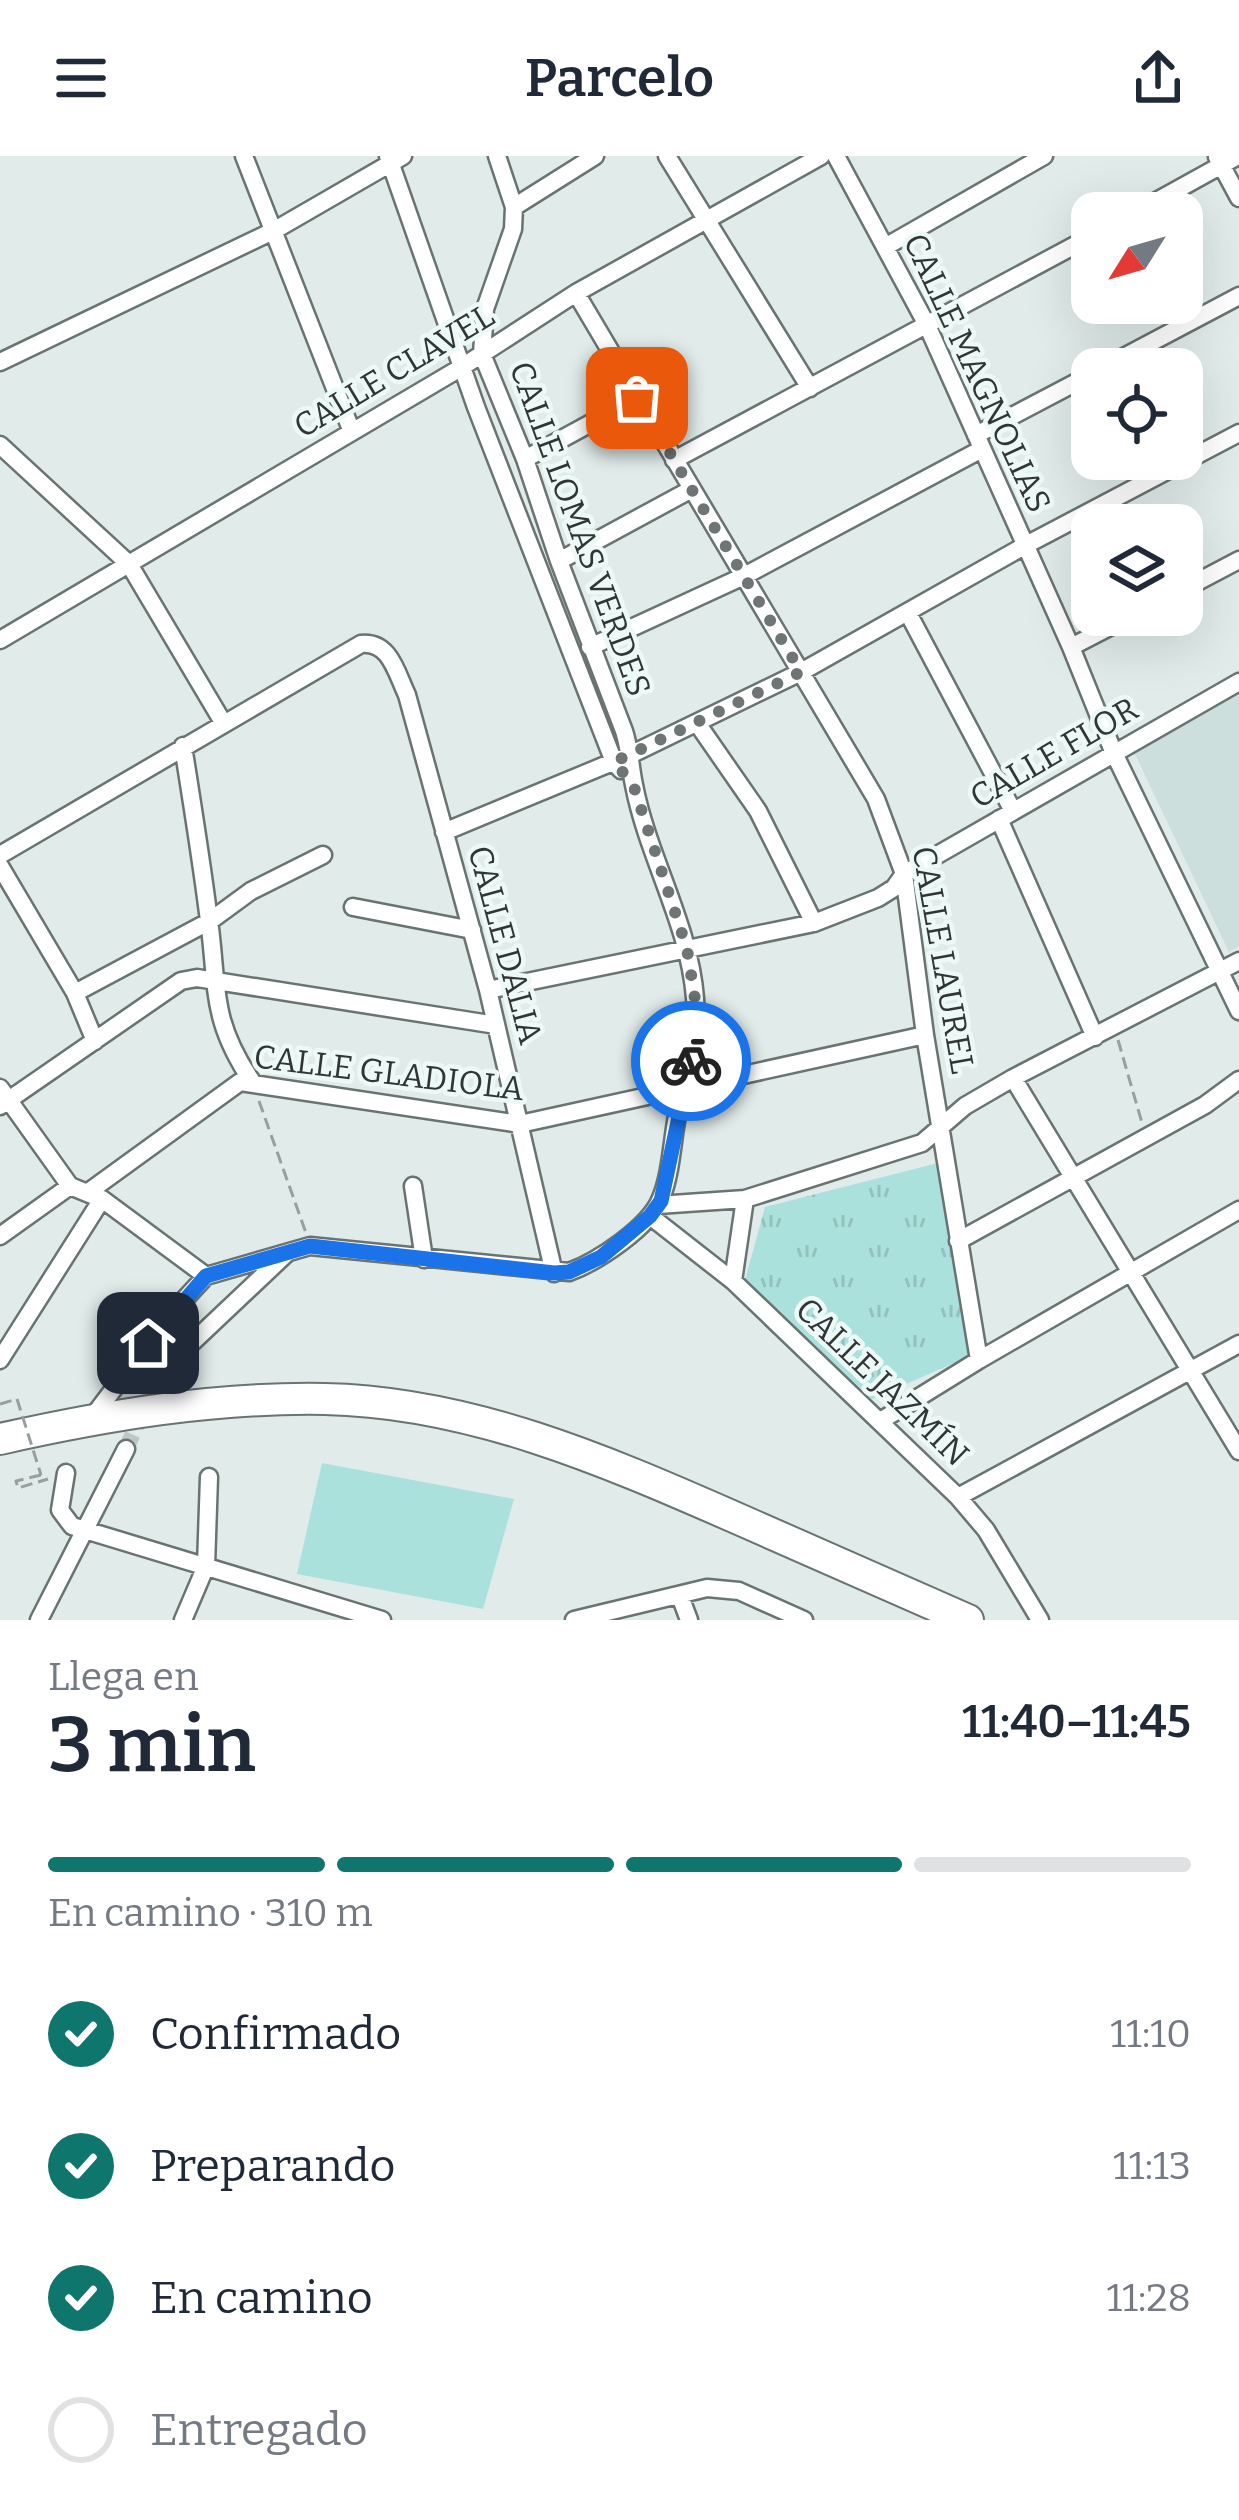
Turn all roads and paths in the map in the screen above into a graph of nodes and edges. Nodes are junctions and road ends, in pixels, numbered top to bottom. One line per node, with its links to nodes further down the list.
1 (244, 156): 14 (street)
2 (497, 156): 12 (street)
3 (595, 156): 12 (street)
4 (667, 156): 13 (street)
5 (821, 156): 13 (street, CALLE CLAVEL)
6 (836, 156): 15 (street, CALLE MAGNOLIAS)
7 (1044, 156): 15 (street)
8 (394, 159): 14 (street); 23 (street, CALLE LOMAS VERDES)
9 (1225, 159): 10 (street); 11 (street)
10 (1170, 192)
11 (1239, 198)
12 (514, 207): 21 (street, CALLE LOMAS VERDES)
13 (708, 222): 17 (street, CALLE CLAVEL); 25 (street)
14 (275, 230): 22 (street); 27 (street)
15 (885, 247): 19 (street, CALLE MAGNOLIAS)
16 (1071, 247): 19 (street)
17 (576, 293): 21 (street, CALLE CLAVEL); 26 (street, CALLE LAUREL)
18 (1239, 296): 20 (street)
19 (927, 325): 25 (street); 29 (street, CALLE MAGNOLIAS)
20 (1141, 348)
21 (482, 354): 23 (street, CALLE CLAVEL); 31 (street, CALLE LOMAS VERDES)
22 (0, 362)
23 (462, 367): 27 (street, CALLE CLAVEL); 51 (street, CALLE LOMAS VERDES)
24 (1071, 387): 29 (street)
25 (810, 388): 32 (street)
26 (637, 398): 31 (street); 32 (street, CALLE LAUREL)
27 (352, 432): 37 (street, CALLE CLAVEL)
28 (1239, 433): 34 (street)
29 (979, 442): 34 (street, CALLE MAGNOLIAS); 38 (street)
30 (0, 445): 37 (street)
31 (525, 458): 36 (street, CALLE LOMAS VERDES)
32 (674, 460): 33 (street, CALLE LAUREL)
33 (691, 490): 36 (street); 38 (street, CALLE LAUREL)
34 (1025, 545): 40 (street); 44 (street, CALLE MAGNOLIAS)
35 (1239, 560): 39 (street)
36 (559, 561): 43 (street, CALLE LOMAS VERDES)
37 (129, 564): 42 (street, CALLE CLAVEL); 48 (street)
38 (744, 576): 43 (street); 45 (street, CALLE LAUREL)
39 (1203, 579)
40 (908, 613): 45 (street); 52 (street)
41 (1092, 636): 44 (street)
42 (0, 640)
43 (590, 646): 51 (street, CALLE LOMAS VERDES)
44 (1071, 647): 50 (street, CALLE MAGNOLIAS)
45 (801, 672): 47 (street); 57 (street, CALLE LAUREL)
46 (1239, 682): 50 (street, CALLE FLOR)
47 (697, 723): 51 (street); 60 (street)
48 (224, 724): 49 (street); 53 (street, CALLE DALIA)
49 (183, 746): 55 (street); 59 (street)
50 (1113, 752): 52 (street, CALLE FLOR); 64 (street, CALLE MAGNOLIAS)
51 (623, 758): 53 (street); 62 (street, CALLE LOMAS VERDES)
52 (1006, 815): 57 (street, CALLE FLOR); 72 (street)
53 (444, 832): 61 (street, CALLE DALIA)
54 (323, 855): 59 (street)
55 (0, 856)
56 (0, 866): 67 (street)
57 (904, 874): 60 (street, CALLE FLOR); 71 (street, CALLE LAUREL)
58 (353, 907): 61 (street)
59 (210, 920): 65 (street); 67 (street)
60 (814, 923): 62 (street, CALLE FLOR)
61 (472, 930): 66 (street, CALLE DALIA)
62 (687, 949): 66 (street, CALLE FLOR); 77 (street, CALLE LOMAS VERDES)
63 (1239, 961): 64 (street)
64 (1220, 972): 68 (street, CALLE MAGNOLIAS); 70 (street)
65 (212, 979): 69 (street); 73 (street); 76 (street)
66 (488, 990): 69 (street, CALLE DALIA)
67 (75, 993): 73 (street)
68 (1239, 1011)
69 (496, 1025): 79 (street, CALLE DALIA)
70 (1114, 1026): 72 (street); 81 (path)
71 (926, 1035): 77 (street, CALLE GLADIOLA); 80 (street, CALLE LAUREL)
72 (1095, 1037): 74 (street)
73 (94, 1041): 78 (street)
74 (1013, 1078): 80 (street); 82 (street)
75 (1239, 1080): 81 (street)
76 (253, 1083): 79 (street, CALLE GLADIOLA); 84 (street, CALLE GLADIOLA); 90 (path)
77 (682, 1090): 79 (street, CALLE GLADIOLA); 86 (street, CALLE LOMAS VERDES)
78 (3, 1098): 84 (street)
79 (520, 1124): 93 (street, CALLE DALIA)
80 (944, 1128): 85 (street); 89 (street, CALLE LAUREL)
81 (1146, 1137): 82 (street)
82 (1075, 1178): 89 (street); 94 (street)
83 (412, 1186): 92 (street)
84 (86, 1193): 88 (street, CALLE GLADIOLA); 95 (street); 98 (street)
85 (745, 1198): 86 (street); 96 (street)
86 (654, 1210): 93 (street); 96 (street, CALLE JAZMÍN)
87 (1239, 1210): 94 (street)
88 (0, 1236)
89 (958, 1241): 99 (street, CALLE LAUREL)
90 (310, 1246): 91 (street); 92 (street)
91 (290, 1250): 95 (street); 100 (street)
92 (424, 1258): 93 (street)
93 (554, 1273)
94 (1128, 1273): 99 (street); 101 (street)
95 (206, 1276): 103 (street)
96 (733, 1281): 104 (street, CALLE JAZMÍN)
97 (1239, 1344): 101 (street)
98 (0, 1360)
99 (979, 1360): 104 (street)
100 (160, 1373)
101 (1189, 1374): 107 (street); 110 (street)
102 (0, 1404): 108 (path, bridge)
103 (91, 1420): 105 (highway); 121 (highway)
104 (882, 1420): 110 (street, CALLE JAZMÍN)
105 (0, 1439)
106 (126, 1448): 111 (street)
107 (1239, 1451)
108 (66, 1473): 111 (street)
109 (209, 1478): 112 (street)
110 (958, 1497): 122 (street, CALLE JAZMÍN)
111 (84, 1530): 112 (street); 115 (street)
112 (206, 1566): 114 (street); 116 (street)
113 (680, 1596): 118 (street); 119 (street); 120 (street)
114 (331, 1611): 117 (street)
115 (39, 1620)
116 (184, 1620)
117 (382, 1620)
118 (574, 1620)
119 (689, 1620)
120 (804, 1620)
121 (968, 1620)
122 (1040, 1620)

